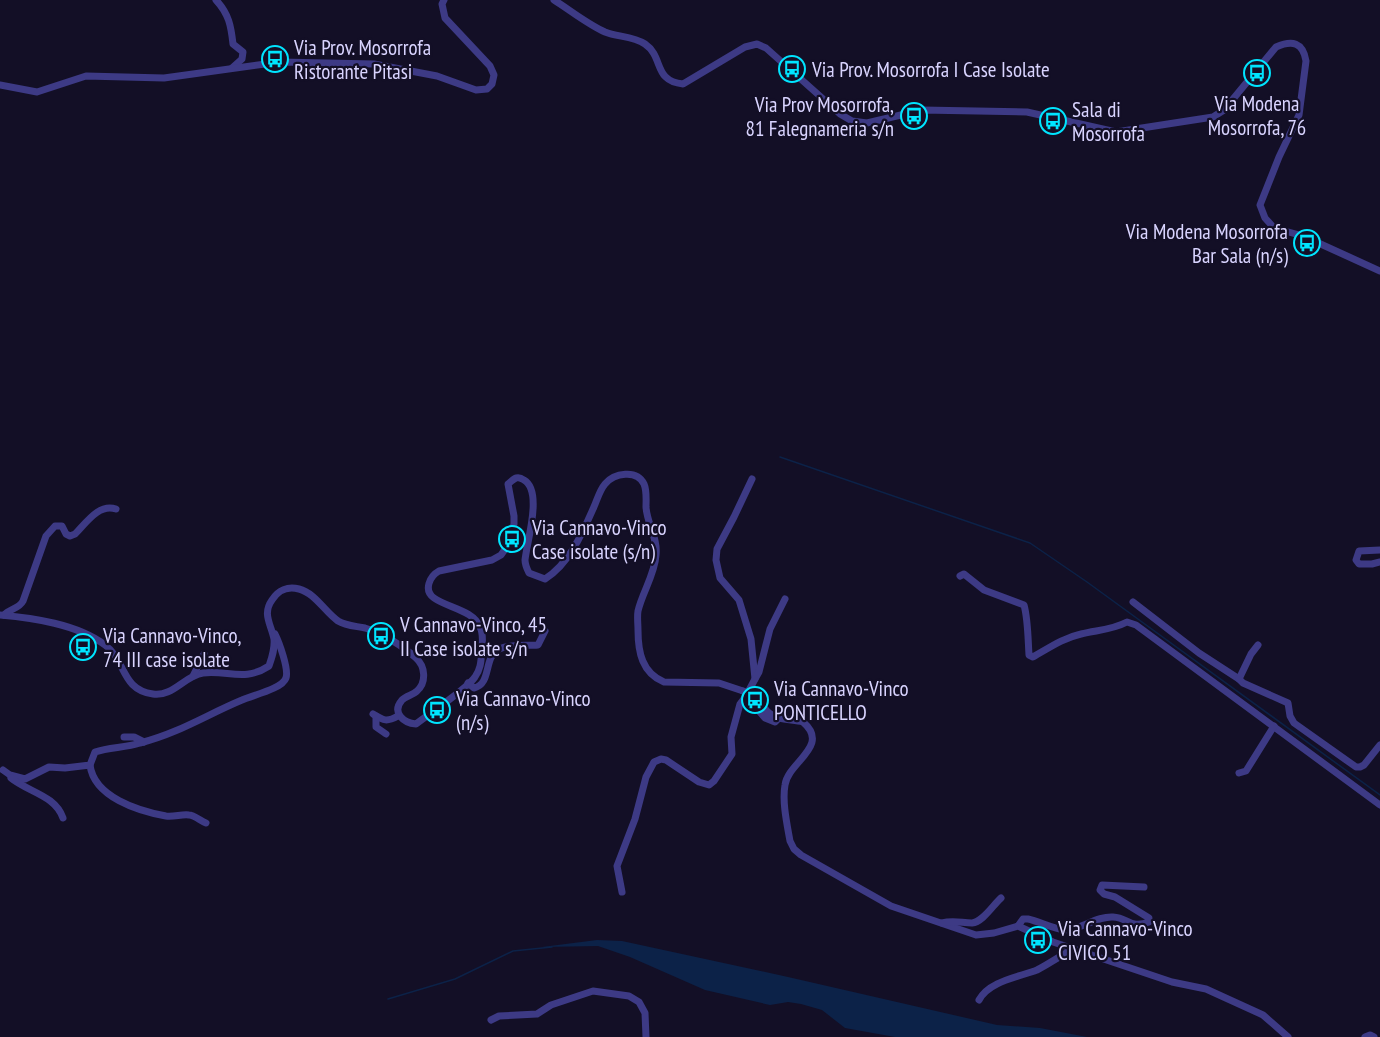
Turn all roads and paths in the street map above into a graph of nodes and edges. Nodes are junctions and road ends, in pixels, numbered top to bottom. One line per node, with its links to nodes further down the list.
1 (216, 0): 4 (street)
2 (444, 0): 4 (street)
3 (554, 0): 6 (street)
4 (232, 68): 5 (street)
5 (0, 85)
6 (1380, 271)
7 (752, 479): 20 (street)
8 (116, 509): 14 (street)
9 (1380, 550): 10 (street)
10 (1380, 562)
11 (960, 576): 25 (street)
12 (785, 598): 20 (street)
13 (1134, 602): 21 (street)
14 (2, 615): 19 (street)
15 (268, 621): 19 (street); 24 (street); 28 (street)
16 (544, 631): 22 (street)
17 (1258, 645): 21 (street)
18 (204, 654): 19 (street)
19 (193, 676)
20 (756, 679): 23 (street)
21 (1239, 679): 29 (street)
22 (468, 683): 23 (street); 24 (street)
23 (747, 694): 36 (street); 38 (street)
24 (398, 716): 26 (street)
25 (1274, 726): 31 (street); 32 (street)
26 (386, 734)
27 (124, 737): 28 (street)
28 (144, 742): 30 (street)
29 (1380, 745)
30 (90, 765): 33 (street); 34 (street)
31 (1239, 773)
32 (1380, 805)
33 (63, 818)
34 (206, 823)
35 (1144, 886): 39 (street)
36 (622, 892)
37 (1001, 898): 38 (street)
38 (941, 923): 39 (street)
39 (1018, 926): 40 (street)
40 (1074, 949): 41 (street); 44 (street)
41 (979, 1000)
42 (491, 1020): 43 (street)
43 (646, 1037)
44 (1288, 1037)
45 (1365, 1037): 46 (street)
46 (1374, 1037)

